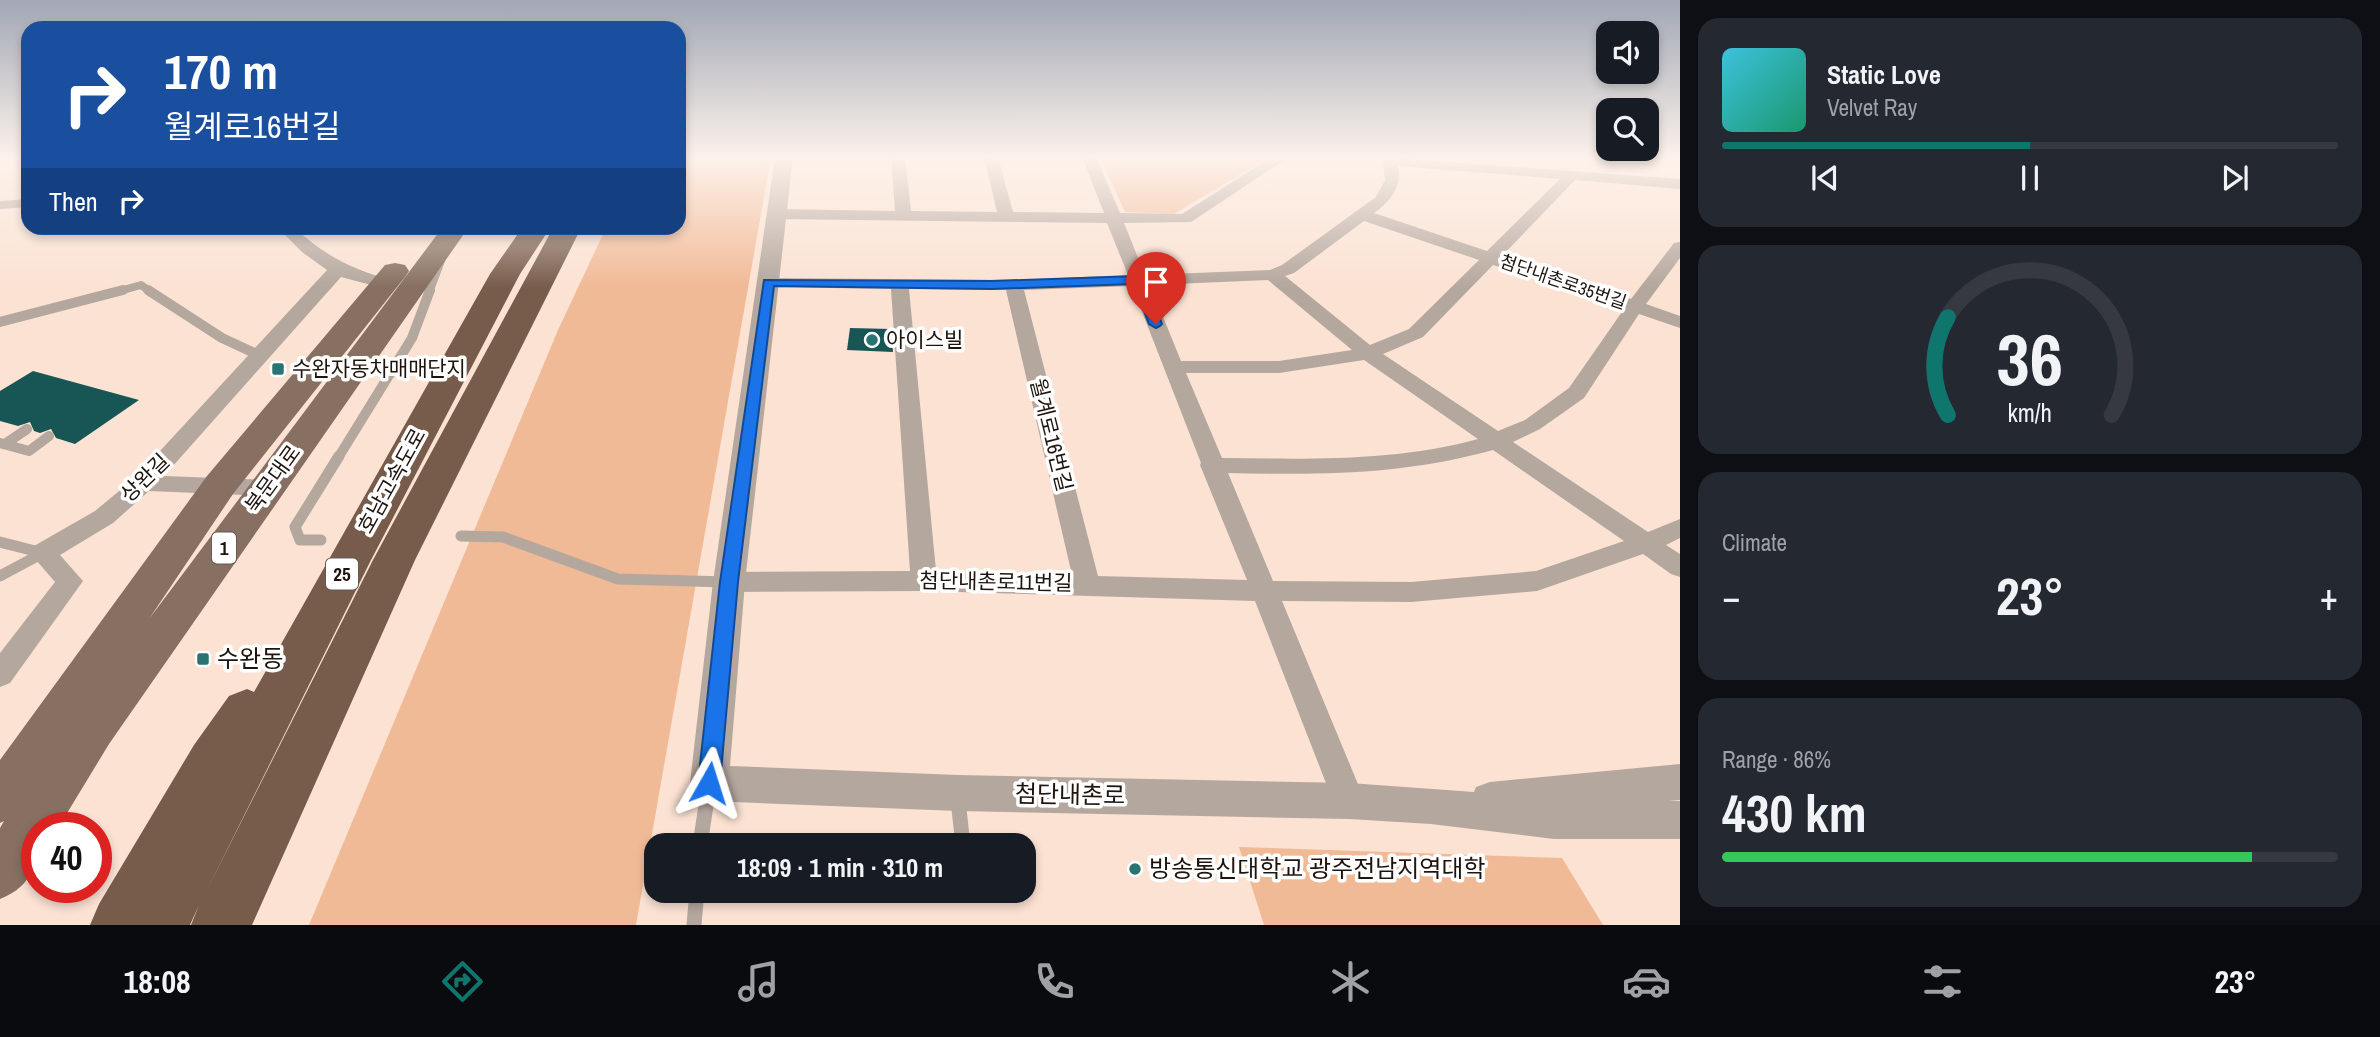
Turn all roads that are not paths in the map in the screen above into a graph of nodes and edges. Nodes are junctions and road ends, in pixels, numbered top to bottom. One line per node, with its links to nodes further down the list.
1 (777, 200): 10 (street)
2 (902, 200): 12 (street)
3 (1002, 200): 13 (street)
4 (1107, 200): 14 (street)
5 (1214, 200): 14 (street)
6 (1382, 200): 11 (street)
7 (1547, 200): 22 (street, 첨단내촌로35번길)
8 (21, 204): 9 (lane)
9 (0, 205)
10 (775, 214): 12 (street); 26 (street)
11 (1363, 215): 22 (street, 첨단내촌로35번길); 24 (street)
12 (904, 216): 13 (street)
13 (1006, 217): 14 (street)
14 (1115, 218): 25 (street)
15 (293, 235): 23 (street)
16 (439, 235): 27 (main road, 북문대로 / 1)
17 (442, 235): 43 (main road, 북문대로 / 1)
18 (444, 235): 48 (lane)
19 (531, 235): 48 (highway, 호남고속도로 / 25)
20 (563, 235): 70 (highway, 호남고속도로 / 25)
21 (1680, 247): 30 (street, 첨단내촌로35번길)
22 (1490, 258): 30 (street, 첨단내촌로35번길); 33 (street, 첨단내촌로35번길)
23 (337, 270): 27 (street); 34 (street, 상완길)
24 (1272, 275): 25 (street); 33 (street)
25 (1138, 280): 29 (street); 35 (street)
26 (768, 282): 28 (street); 53 (street)
27 (386, 284): 42 (main road, 북문대로 / 1)
28 (900, 285): 29 (street); 52 (street)
29 (1014, 285): 54 (street, 월계로16번길)
30 (1635, 306): 32 (street, 첨단내촌로35번길); 38 (street, 첨단내촌로35번길)
31 (0, 322): 34 (lane)
32 (1680, 322)
33 (1368, 353): 35 (street, 첨단내촌로35번길); 38 (street)
34 (261, 356): 41 (street, 상완길)
35 (1173, 367): 40 (street)
36 (27, 429): 39 (lane)
37 (49, 436): 39 (lane)
38 (1496, 441): 40 (street); 47 (street)
39 (2, 444)
40 (1211, 465): 55 (street)
41 (144, 483): 42 (street); 49 (street, 상완길)
42 (220, 485): 43 (street); 60 (main road, 북문대로 / 1)
43 (267, 488): 66 (main road, 북문대로 / 1)
44 (1680, 528): 47 (street)
45 (461, 536): 53 (lane)
46 (0, 542): 49 (lane)
47 (1647, 543): 50 (street); 55 (street, 첨단내촌로11번길)
48 (335, 551): 68 (highway); 69 (highway, 호남고속도로 / 25)
49 (43, 553): 51 (lane); 56 (street)
50 (1680, 567)
51 (0, 576)
52 (924, 581): 53 (street, 첨단내촌로11번길); 54 (street, 첨단내촌로11번길)
53 (729, 582): 58 (street)
54 (1087, 584): 55 (street, 첨단내촌로11번길)
55 (1263, 591): 61 (street)
56 (0, 675)
57 (1680, 782): 62 (street)
58 (709, 783): 59 (street, 첨단내촌로); 64 (lane)
59 (958, 793): 61 (street, 첨단내촌로); 65 (lane)
60 (0, 800)
61 (1349, 801): 62 (street, 첨단내촌로)
62 (1431, 804): 63 (street)
63 (1680, 820)
64 (702, 833)
65 (963, 833)
66 (0, 873)
67 (696, 903): 71 (lane)
68 (120, 925)
69 (158, 925)
70 (221, 925)
71 (694, 925)

